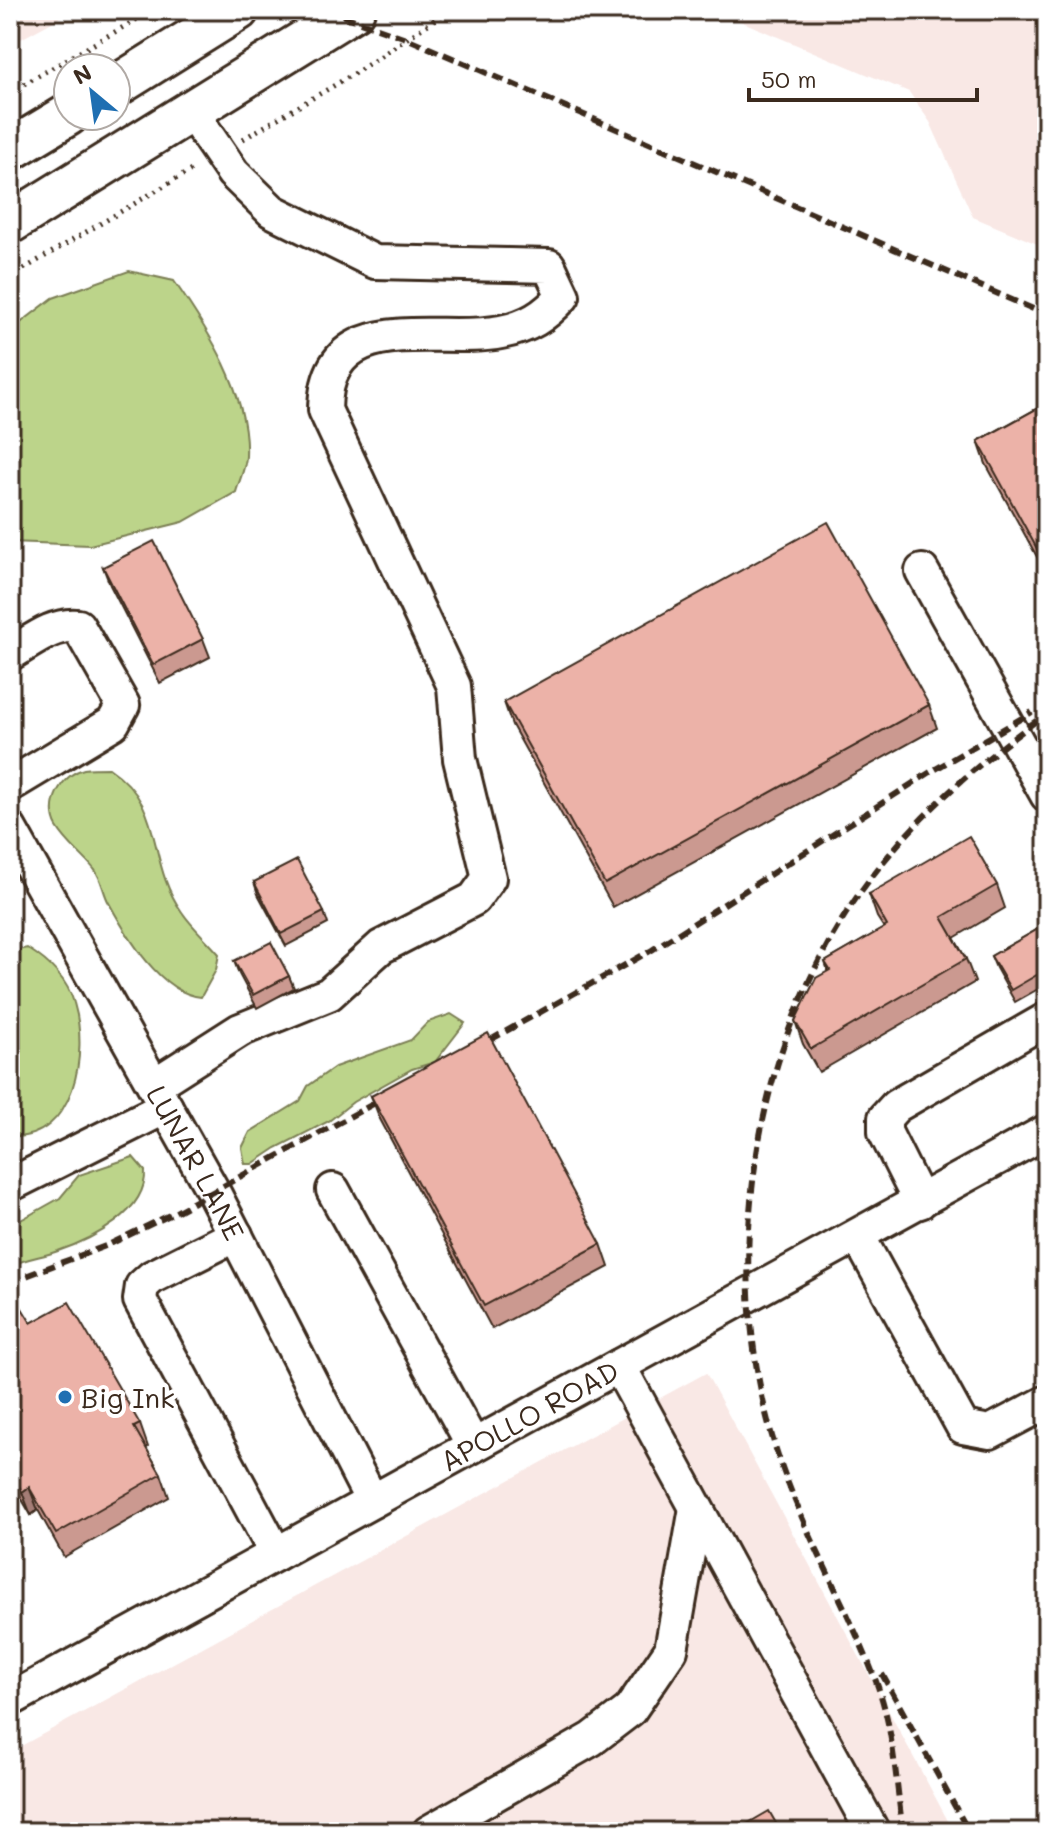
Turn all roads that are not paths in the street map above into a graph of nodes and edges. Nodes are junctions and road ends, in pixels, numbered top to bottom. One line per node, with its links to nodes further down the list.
1 (238, 10): 3 (main road)
2 (354, 10): 4 (main road)
3 (132, 76)
4 (192, 113): 7 (main road); 14 (street)
5 (52, 125): 6 (main road)
6 (10, 150)
7 (10, 223)
8 (922, 571): 11 (street)
9 (10, 654): 10 (street)
10 (10, 785)
11 (1047, 795)
12 (10, 829): 14 (street, LUNAR LANE)
13 (1047, 1019): 18 (street)
14 (160, 1096): 16 (street); 19 (street, LUNAR LANE)
15 (1047, 1131): 18 (street, APOLLO ROAD)
16 (10, 1185)
17 (333, 1190): 23 (street)
18 (920, 1202): 20 (street, APOLLO ROAD)
19 (236, 1235): 24 (street, LUNAR LANE); 26 (street)
20 (858, 1236): 21 (street, APOLLO ROAD); 22 (street)
21 (619, 1366): 23 (street, APOLLO ROAD); 25 (street)
22 (1047, 1402)
23 (473, 1445): 24 (street, APOLLO ROAD)
24 (372, 1501): 26 (street, APOLLO ROAD)
25 (696, 1508): 28 (street); 29 (street)
26 (276, 1554): 27 (street, APOLLO ROAD)
27 (10, 1700)
28 (429, 1832)
29 (873, 1832)

